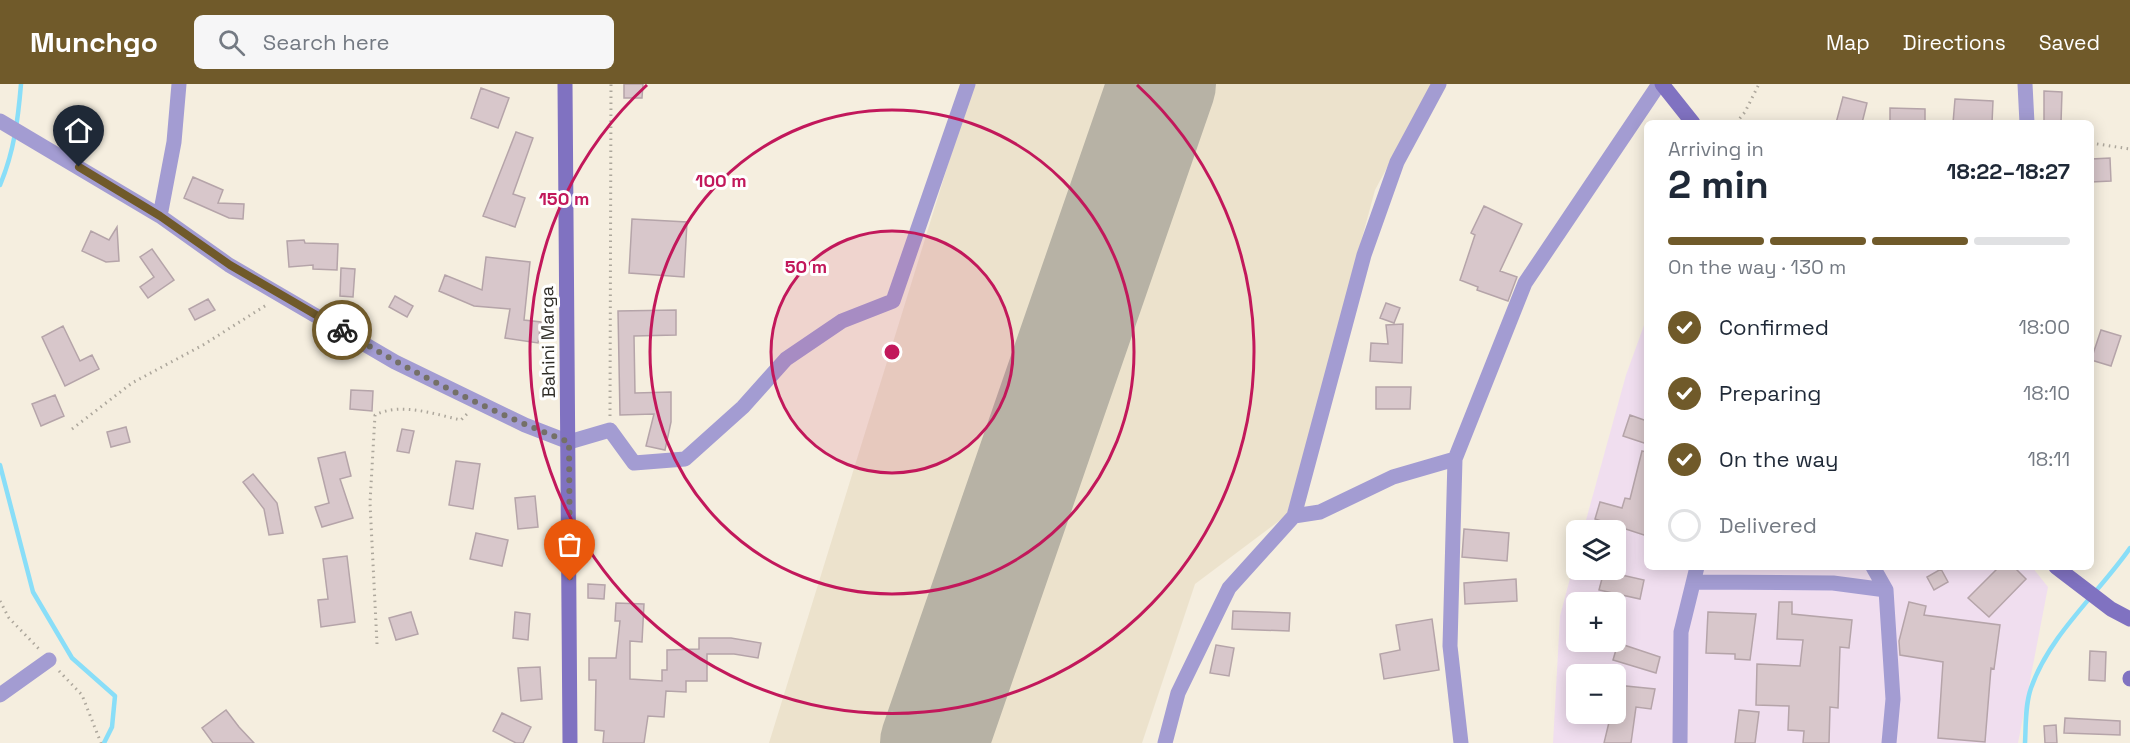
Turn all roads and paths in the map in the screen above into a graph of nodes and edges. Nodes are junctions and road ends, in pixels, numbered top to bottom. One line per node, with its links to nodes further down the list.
1 (179, 84): 15 (street)
2 (565, 84): 20 (street, Bahini Marga)
3 (612, 84): 19 (path)
4 (968, 84): 19 (street)
5 (1439, 84): 22 (street)
6 (1660, 84): 9 (street); 21 (street)
7 (1759, 84): 10 (path)
8 (2025, 84): 11 (street)
9 (1690, 120)
10 (1738, 120)
11 (2027, 120)
12 (0, 121): 15 (street)
13 (2094, 144): 14 (path)
14 (2130, 149)
15 (160, 216): 16 (street)
16 (283, 295): 17 (street); 18 (path)
17 (479, 402): 20 (street); 28 (path)
18 (72, 429)
19 (610, 430): 20 (street)
20 (569, 442): 31 (street, Bahini Marga)
21 (1455, 459): 22 (street); 33 (street)
22 (1294, 516): 32 (street)
23 (1875, 570): 26 (street)
24 (2060, 570): 27 (street)
25 (1696, 574): 26 (street); 34 (street)
26 (1886, 590): 35 (street)
27 (2130, 619)
28 (377, 644)
29 (49, 660): 30 (street)
30 (0, 695)
31 (570, 743)
32 (1165, 743)
33 (1461, 743)
34 (1680, 743)
35 (1889, 743)

